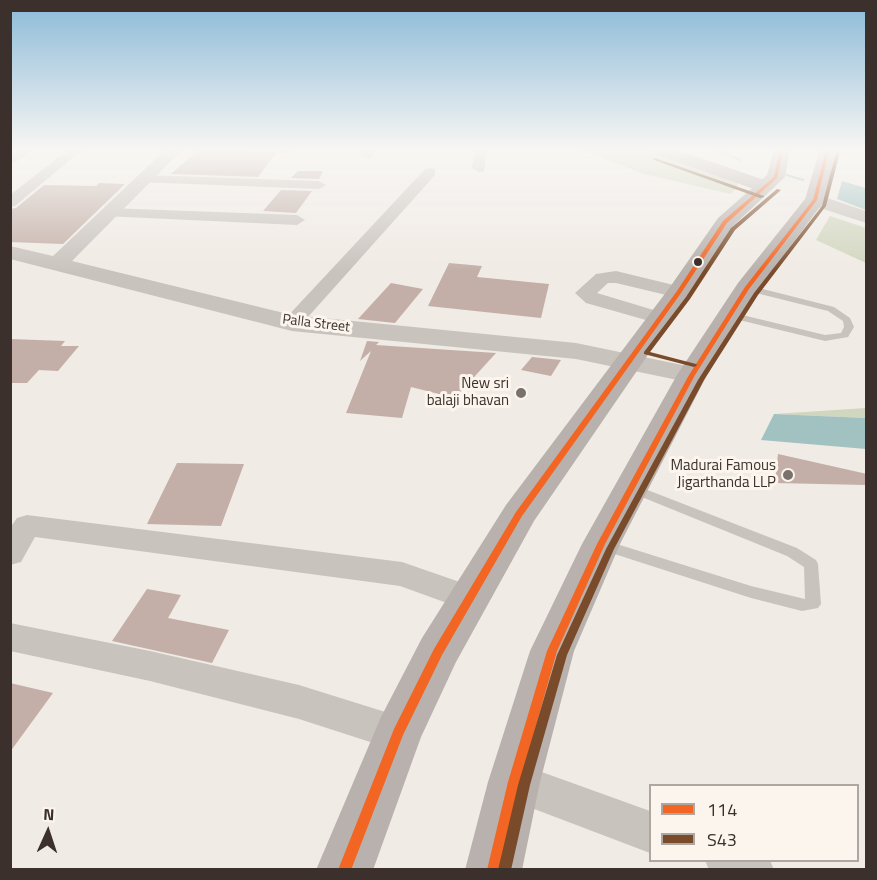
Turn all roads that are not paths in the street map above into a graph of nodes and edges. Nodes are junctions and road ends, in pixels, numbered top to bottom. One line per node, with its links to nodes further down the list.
1 (26, 190): 7 (street)
2 (132, 190): 8 (street)
3 (413, 190): 17 (street)
4 (762, 190): 14 (main road)
5 (818, 190): 6 (main road)
6 (815, 200): 9 (street); 13 (main road)
7 (10, 203)
8 (110, 213): 10 (street); 12 (street)
9 (867, 217)
10 (297, 220)
11 (10, 252): 12 (street, Palla Street)
12 (58, 263): 17 (street, Palla Street)
13 (747, 288): 15 (main road); 15 (lane)
14 (679, 292): 16 (main road); 16 (street)
15 (730, 315): 19 (main road)
16 (660, 318): 18 (main road)
17 (292, 323): 18 (street, Palla Street)
18 (628, 360): 19 (street, Palla Street); 23 (main road)
19 (692, 375): 20 (main road)
20 (631, 488): 21 (main road); 21 (lane)
21 (601, 544): 26 (main road)
22 (10, 554): 23 (street)
23 (469, 598): 25 (main road)
24 (10, 637): 25 (street)
25 (398, 733): 29 (main road)
26 (514, 782): 27 (street); 30 (main road)
27 (649, 831)
28 (730, 862): 31 (street)
29 (344, 870)
30 (493, 870)
31 (752, 870)

